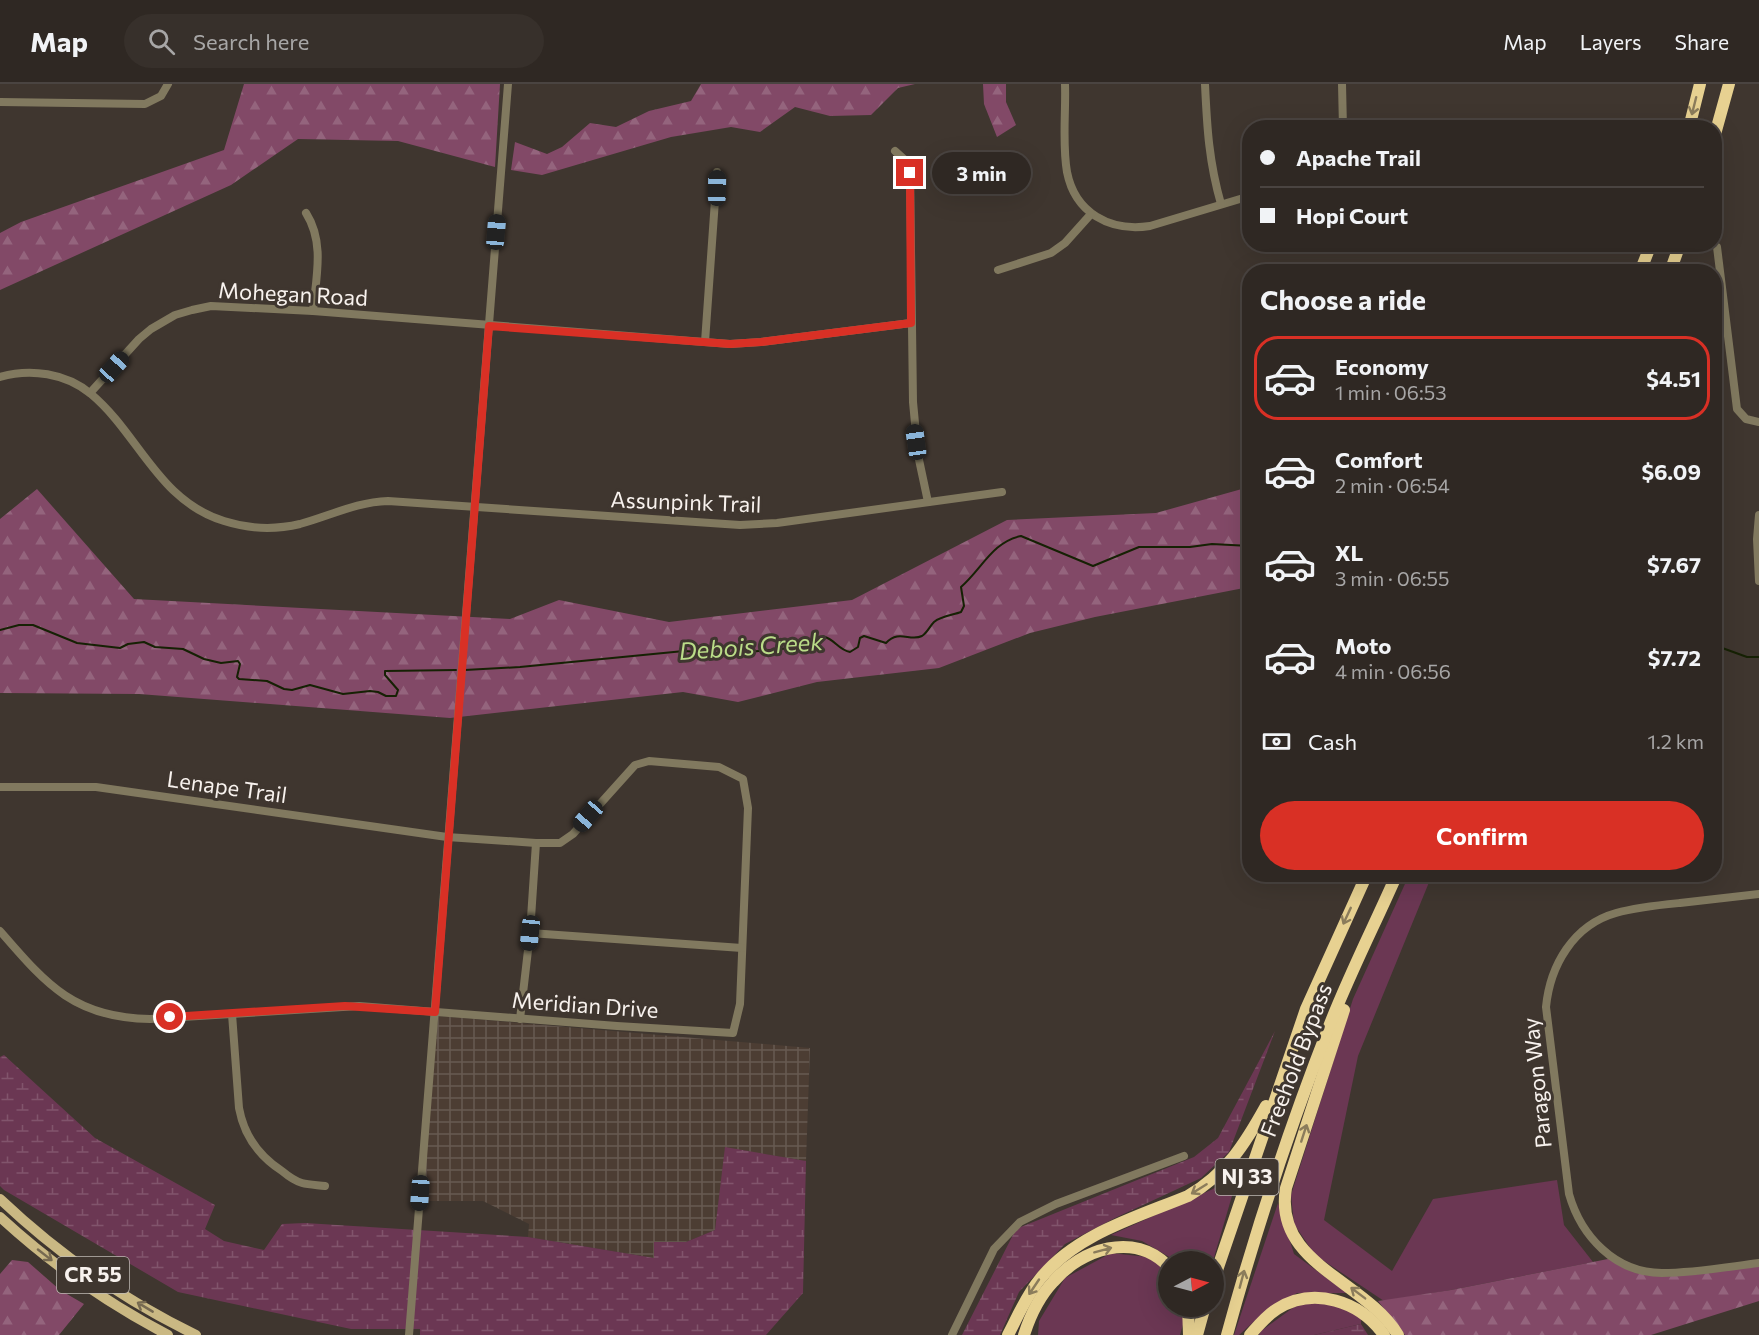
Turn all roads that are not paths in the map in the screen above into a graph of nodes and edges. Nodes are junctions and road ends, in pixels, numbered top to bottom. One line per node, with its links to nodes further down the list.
1 (168, 84): 8 (street)
2 (508, 84): 22 (street)
3 (1065, 84): 17 (street)
4 (1205, 84): 15 (street)
5 (1342, 84): 9 (street)
6 (1700, 84): 10 (highway, one-way to 10)
7 (1729, 84): 11 (highway)
8 (0, 102)
9 (1343, 120)
10 (1691, 120)
11 (1719, 120)
12 (895, 151): 21 (street)
13 (717, 172): 23 (street)
14 (1242, 198): 15 (street)
15 (1221, 204): 17 (street)
16 (306, 213): 20 (street)
17 (1091, 214): 18 (street)
18 (998, 270)
19 (1722, 288): 26 (street)
20 (313, 311): 22 (street, Mohegan Road); 25 (street, Mohegan Road)
21 (911, 323): 23 (street, Mohegan Road); 28 (street)
22 (489, 326): 23 (street, Mohegan Road); 29 (street)
23 (705, 342)
24 (0, 377): 25 (street)
25 (90, 393): 29 (street, Assunpink Trail)
26 (1759, 422)
27 (1002, 492): 28 (street, Assunpink Trail)
28 (928, 501): 29 (street, Assunpink Trail)
29 (475, 507): 33 (street)
30 (1759, 515): 31 (street)
31 (1759, 581)
32 (0, 787): 33 (street, Lenape Trail)
33 (447, 837): 34 (street, Lenape Trail); 42 (street)
34 (536, 843): 39 (street); 41 (street, Lenape Trail)
35 (1362, 882): 45 (highway, Freehold Bypass / NJ 33, one-way to 45)
36 (1393, 882): 40 (highway, Freehold Bypass)
37 (1759, 894): 52 (street, Paragon Way)
38 (0, 931): 43 (street, Meridian Drive)
39 (530, 933): 41 (street); 44 (street)
40 (1366, 942): 63 (highway, Freehold Bypass, one-way to 40); 66 (highway, one-way to 40)
41 (742, 948): 44 (street, Meridian Drive)
42 (435, 1012): 43 (street, Meridian Drive); 44 (street, Meridian Drive); 57 (street)
43 (232, 1014): 47 (street)
44 (520, 1018)
45 (1283, 1076): 50 (highway, Freehold Bypass / NJ 33); 59 (highway, one-way to 59)
46 (1184, 1156): 58 (street)
47 (325, 1186)
48 (0, 1199): 56 (main road, CR 55, one-way to 48)
49 (0, 1217): 55 (main road, CR 55, one-way to 55)
50 (1224, 1251)
51 (1158, 1258): 60 (highway, one-way to 51)
52 (1759, 1263)
53 (1188, 1317): 61 (highway)
54 (1202, 1317): 62 (highway)
55 (168, 1335)
56 (196, 1335)
57 (409, 1335)
58 (952, 1335)
59 (1008, 1335)
60 (1024, 1335)
61 (1188, 1335)
62 (1197, 1335)
63 (1227, 1335)
64 (1250, 1335): 65 (highway)
65 (1384, 1335)
66 (1398, 1335)

